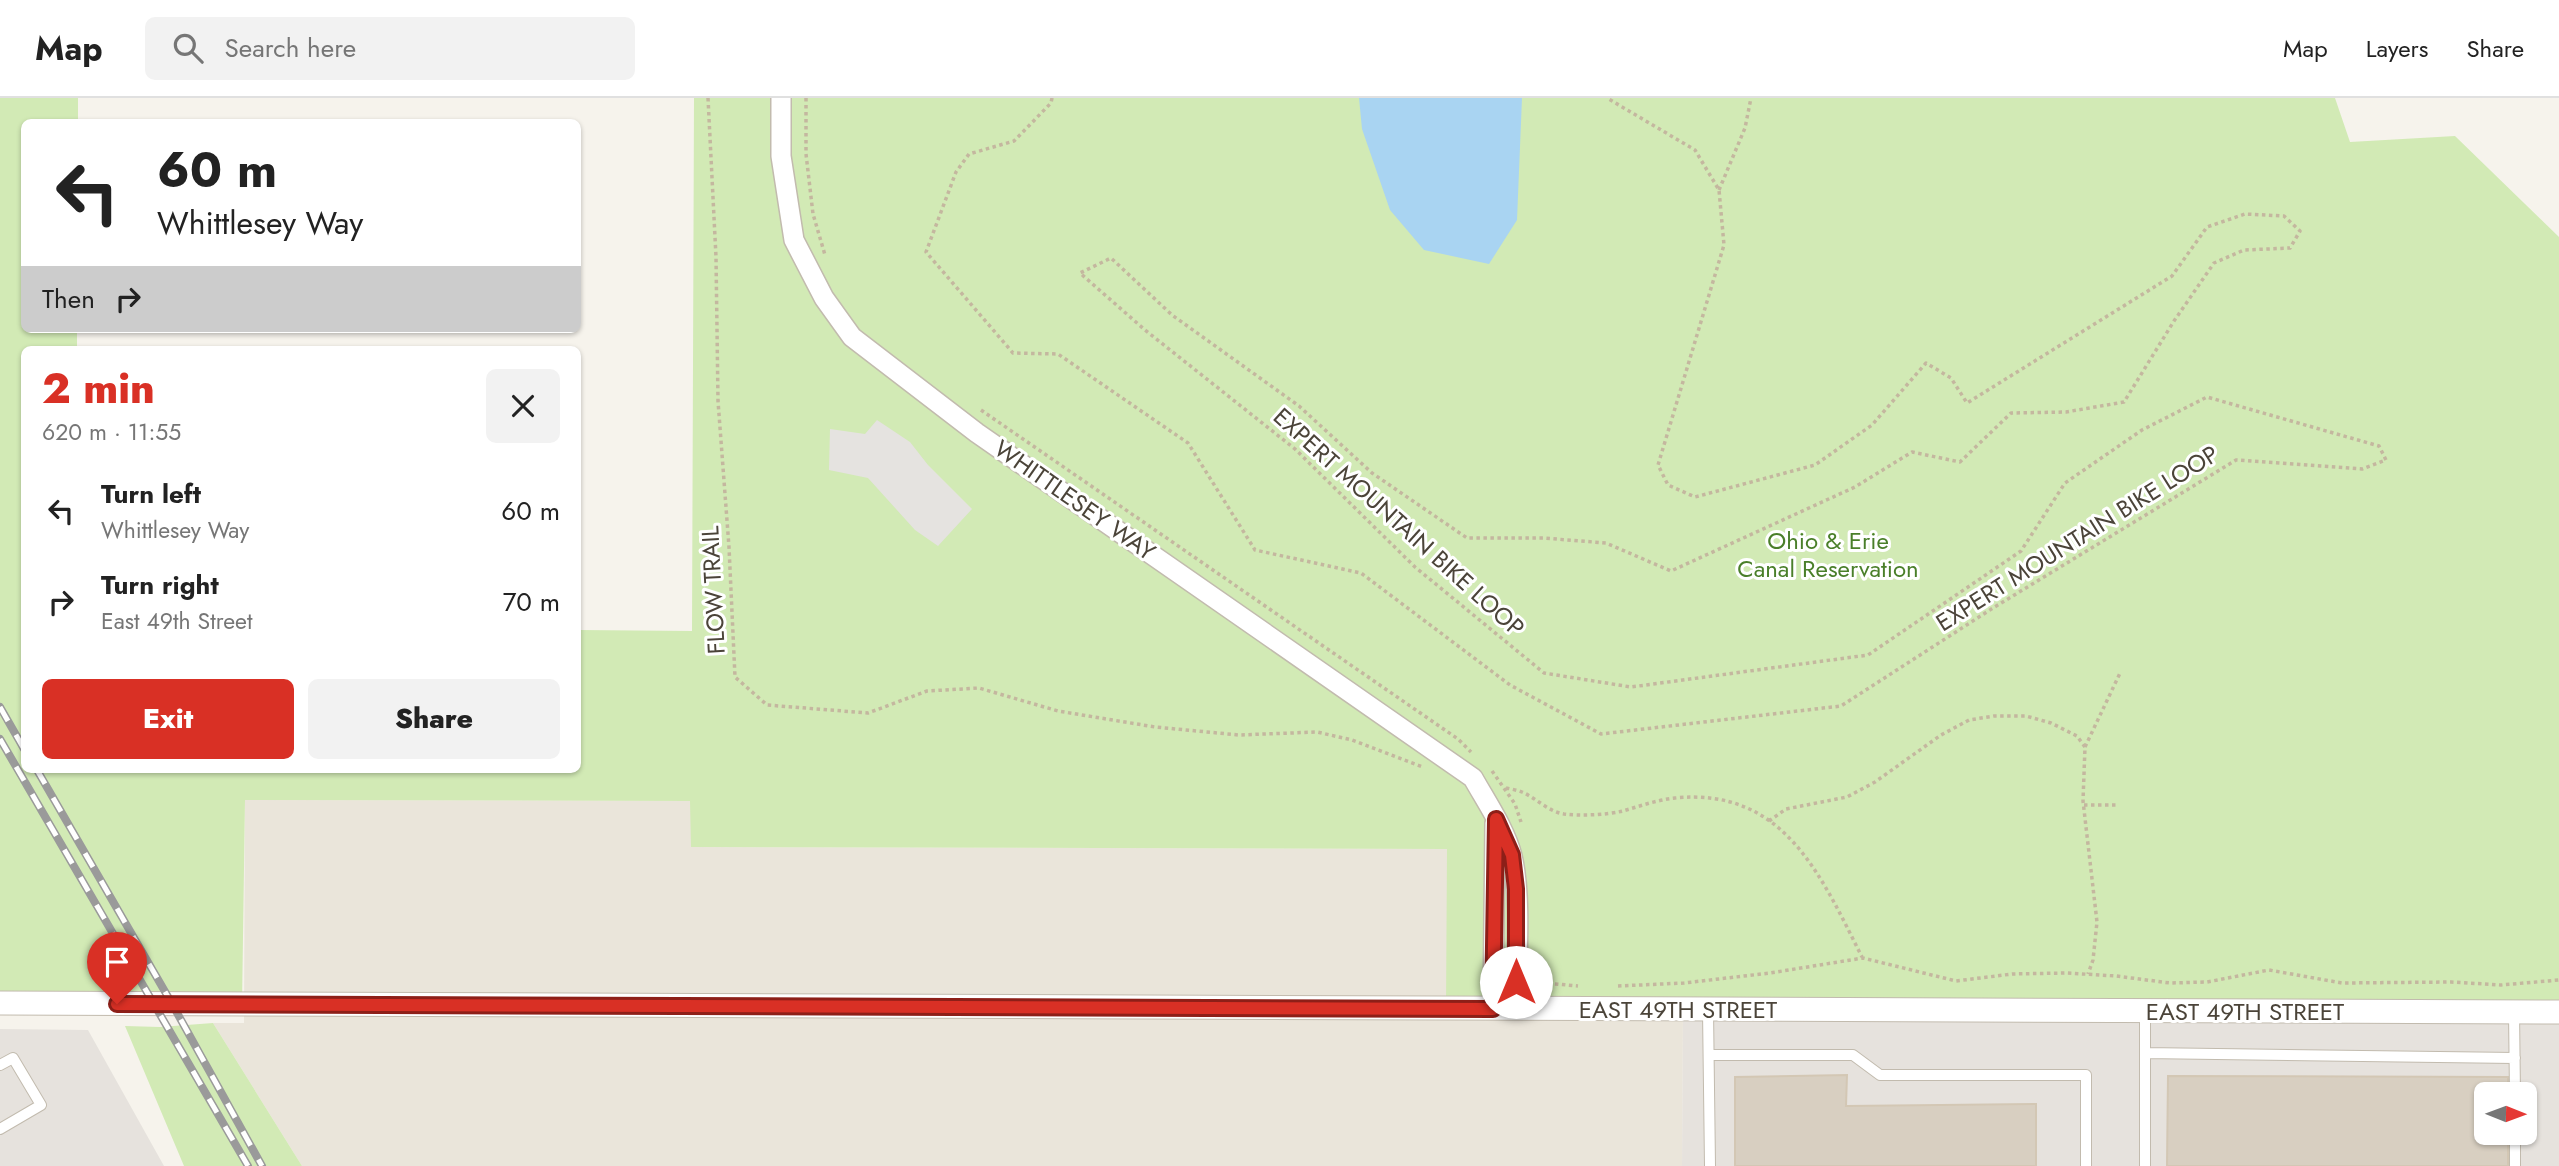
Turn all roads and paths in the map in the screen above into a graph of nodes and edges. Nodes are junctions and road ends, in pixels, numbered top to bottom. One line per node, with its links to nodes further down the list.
1 (708, 98): 13 (path, FLOW TRAIL)
2 (781, 98): 13 (street, WHITTLESEY WAY)
3 (806, 98): 8 (path)
4 (1052, 98): 7 (path, EXPERT MOUNTAIN BIKE LOOP)
5 (1607, 98): 7 (path, EXPERT MOUNTAIN BIKE LOOP)
6 (1751, 98): 7 (path)
7 (1719, 190)
8 (830, 265)
9 (972, 403): 12 (path)
10 (2122, 671): 11 (path)
11 (2085, 747): 16 (path); 18 (path)
12 (1477, 757)
13 (1448, 760): 27 (street, WHITTLESEY WAY)
14 (1487, 766): 15 (path)
15 (1504, 787): 18 (path); 19 (path)
16 (2084, 805): 17 (path); 21 (path)
17 (2119, 806)
18 (1769, 821): 20 (path)
19 (1521, 825)
20 (1863, 958): 21 (path); 24 (path)
21 (2088, 975): 22 (path)
22 (2559, 980)
23 (1529, 982): 25 (path)
24 (1617, 986)
25 (1590, 987)
26 (0, 1003): 27 (street, EAST 49TH STREET)
27 (1504, 1009): 28 (street, EAST 49TH STREET)
28 (1708, 1009): 29 (street, EAST 49TH STREET); 33 (lane)
29 (2145, 1011): 30 (street, EAST 49TH STREET); 32 (lane)
30 (2514, 1012): 31 (street, EAST 49TH STREET); 34 (lane)
31 (2559, 1012)
32 (2145, 1053): 34 (lane); 41 (lane)
33 (1709, 1055): 39 (lane); 40 (lane)
34 (2515, 1058): 36 (lane)
35 (0, 1065): 37 (lane)
36 (2515, 1082)
37 (0, 1129)
38 (2515, 1145): 42 (lane)
39 (1710, 1166)
40 (2086, 1166)
41 (2145, 1166)
42 (2515, 1166)

